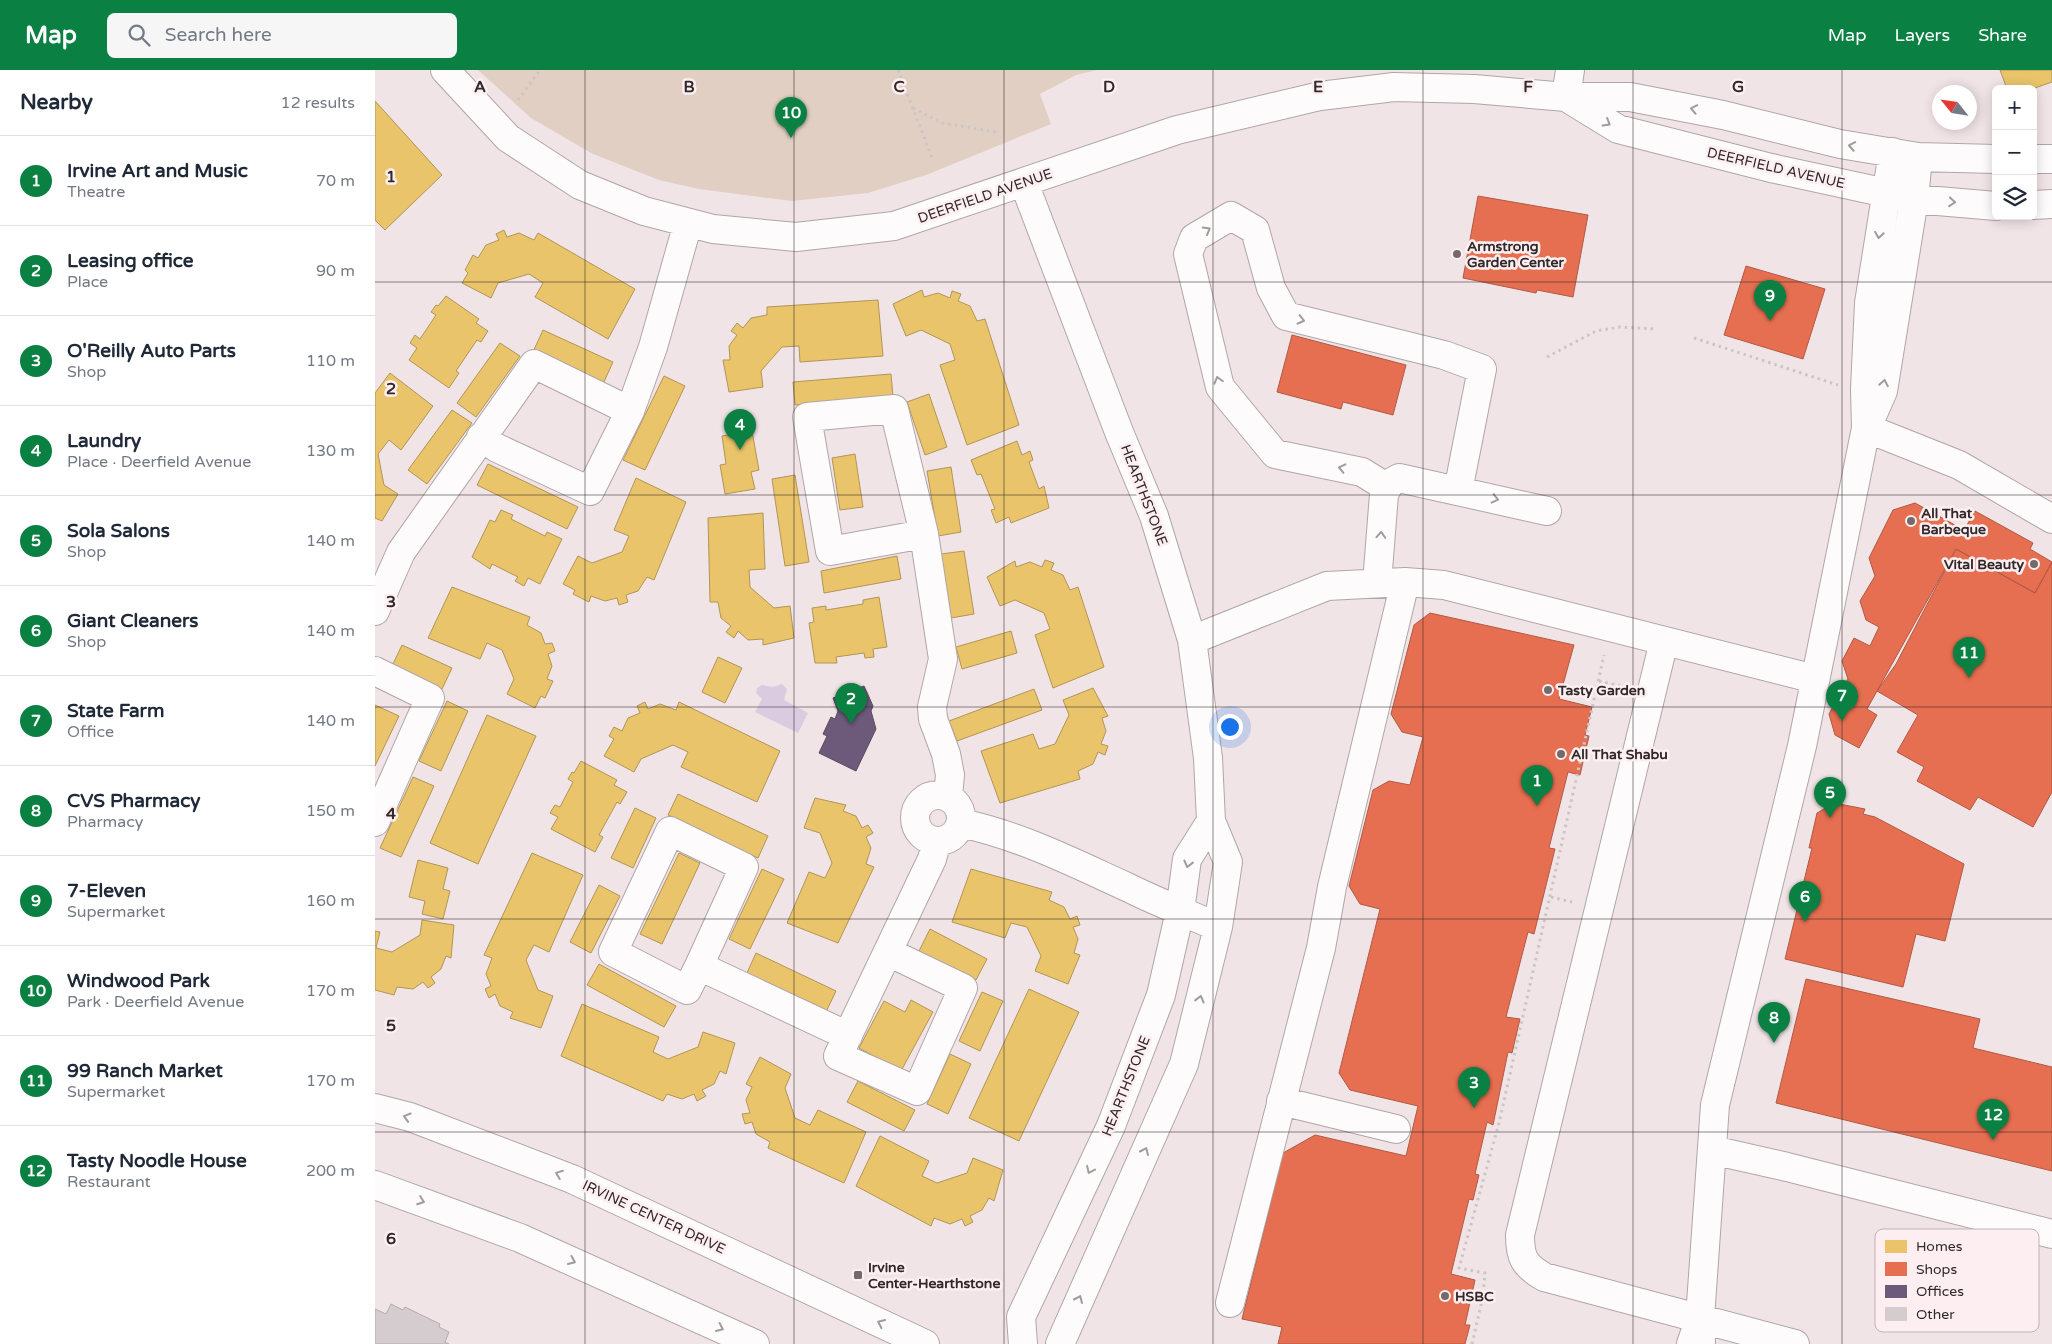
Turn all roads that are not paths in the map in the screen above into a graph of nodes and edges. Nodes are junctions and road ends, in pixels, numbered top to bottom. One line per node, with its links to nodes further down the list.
1 (445, 70): 14 (street, DEERFIELD AVENUE)
2 (1570, 70): 3 (street)
3 (1566, 97): 4 (street, DEERFIELD AVENUE, one-way to 3); 8 (street, DEERFIELD AVENUE); 9 (street, DEERFIELD AVENUE, one-way to 9)
4 (1905, 155): 5 (street, DEERFIELD AVENUE); 9 (street); 10 (street)
5 (1992, 159)
6 (2037, 159): 7 (street)
7 (2052, 160)
8 (1024, 182): 14 (street, DEERFIELD AVENUE); 26 (street, HEARTHSTONE)
9 (1886, 192): 10 (street, DEERFIELD AVENUE); 16 (street, one-way to 16)
10 (1914, 198): 13 (street, DEERFIELD AVENUE, one-way to 13); 16 (street, one-way to 10)
11 (2052, 204): 12 (street)
12 (2037, 205)
13 (1992, 206)
14 (688, 223): 15 (street)
15 (630, 411): 17 (street); 17 (street)
16 (1866, 428): 21 (street); 29 (street)
17 (481, 438): 25 (street)
18 (1386, 487): 19 (street); 19 (street, one-way to 19); 24 (street, one-way to 18)
19 (1457, 491): 20 (street, one-way to 20)
20 (1547, 512)
21 (2052, 519)
22 (924, 534): 22 (street); 30 (street)
23 (1405, 582): 24 (street); 27 (street); 40 (street)
24 (1377, 583): 26 (street)
25 (375, 611)
26 (1192, 640): 31 (street, HEARTHSTONE)
27 (1664, 641): 29 (street); 49 (street)
28 (375, 671): 32 (street)
29 (1815, 679): 43 (street)
30 (948, 796): 33 (street); 34 (street)
31 (1211, 821): 35 (street, HEARTHSTONE, one-way to 35); 36 (street, HEARTHSTONE)
32 (375, 822)
33 (961, 823): 34 (street); 35 (street)
34 (937, 841): 37 (street)
35 (1179, 911): 36 (street); 52 (street, HEARTHSTONE, one-way to 52)
36 (1218, 927): 53 (street, HEARTHSTONE, one-way to 36)
37 (888, 952): 39 (street); 39 (street)
38 (699, 966): 38 (street); 39 (street)
39 (848, 1036)
40 (1281, 1101): 42 (street); 48 (street)
41 (375, 1108): 51 (street, IRVINE CENTER DRIVE, one-way to 41)
42 (1396, 1129)
43 (1712, 1150): 45 (street); 49 (street)
44 (375, 1185): 50 (street, one-way to 50)
45 (2033, 1229)
46 (2039, 1231): 47 (street)
47 (2052, 1234)
48 (1230, 1303)
49 (1701, 1331): 54 (street); 55 (street)
50 (755, 1344)
51 (925, 1344)
52 (1023, 1344)
53 (1060, 1344)
54 (1691, 1344)
55 (1795, 1344)

